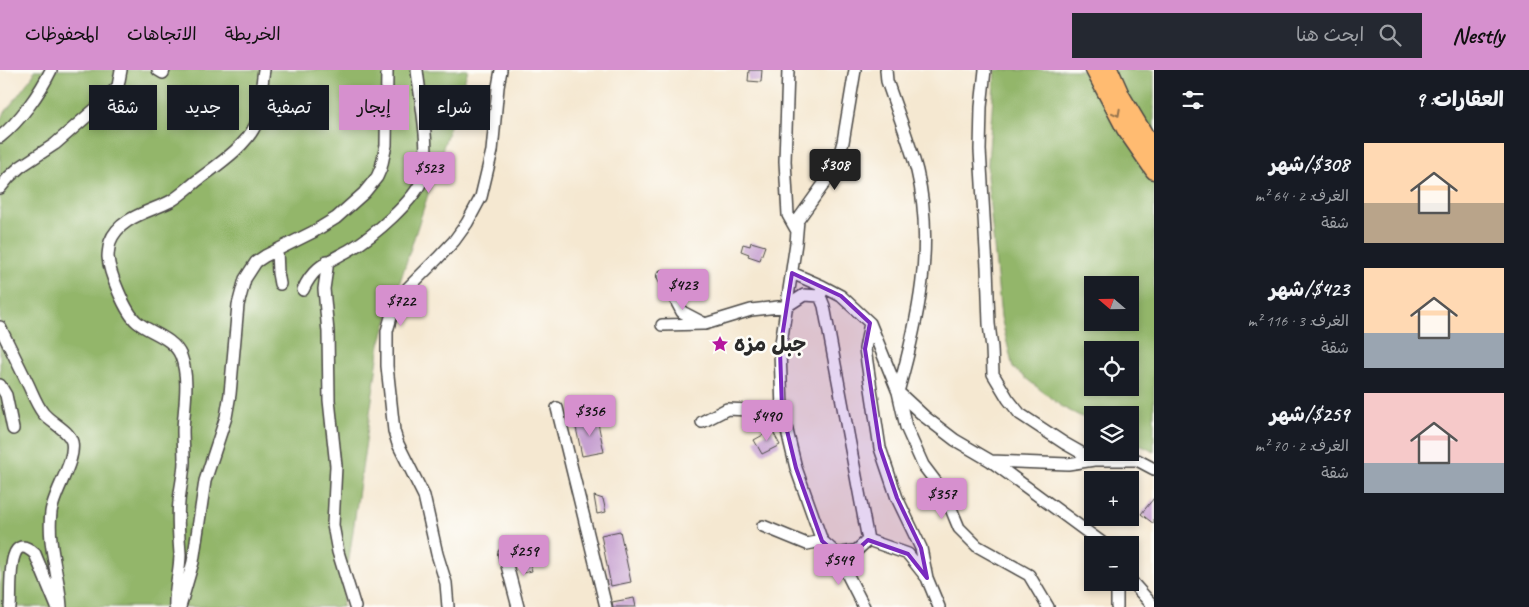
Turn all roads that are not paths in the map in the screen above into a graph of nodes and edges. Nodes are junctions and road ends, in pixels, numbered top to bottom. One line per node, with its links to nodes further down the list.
1 (51, 70): 15 (street)
2 (121, 70): 18 (street)
3 (158, 70): 4 (street)
4 (164, 70)
5 (264, 70): 54 (street)
6 (387, 70): 20 (street)
7 (417, 70): 21 (street)
8 (501, 70): 57 (street)
9 (788, 70): 19 (street)
10 (855, 70): 19 (street)
11 (886, 70): 33 (street)
12 (985, 70): 38 (street)
13 (1094, 70): 17 (main road, one-way to 17)
14 (1110, 70): 16 (main road)
15 (0, 137)
16 (1152, 144)
17 (1154, 171)
18 (0, 188)
19 (797, 231): 22 (street)
20 (277, 250): 24 (street); 55 (street)
21 (326, 261): 25 (street); 56 (street)
22 (792, 273): 26 (street); 27 (street)
23 (663, 276): 28 (street)
24 (280, 284)
25 (302, 290)
26 (821, 291): 27 (street); 29 (street); 45 (street)
27 (787, 306): 28 (street); 35 (street)
28 (705, 324): 30 (street)
29 (870, 324): 33 (street); 49 (street)
30 (662, 325)
31 (0, 327): 53 (street)
32 (0, 385): 37 (street)
33 (898, 392): 39 (street); 62 (street)
34 (557, 408): 59 (street)
35 (783, 416): 36 (street); 46 (street)
36 (702, 422)
37 (13, 429)
38 (1084, 454)
39 (992, 461): 40 (street); 44 (street)
40 (1088, 461)
41 (1138, 461): 42 (street)
42 (1154, 469)
43 (763, 526): 46 (street)
44 (1093, 536)
45 (868, 540): 48 (street); 49 (street)
46 (822, 541): 48 (street)
47 (504, 554): 58 (street)
48 (838, 554): 60 (street)
49 (927, 578): 61 (street)
50 (1139, 590): 64 (street)
51 (1116, 591): 63 (street)
52 (10, 607): 53 (street)
53 (59, 607)
54 (175, 607)
55 (180, 607)
56 (355, 607)
57 (448, 607)
58 (518, 607)
59 (606, 607)
60 (864, 607)
61 (939, 607)
62 (1048, 607)
63 (1117, 607)
64 (1154, 607)

